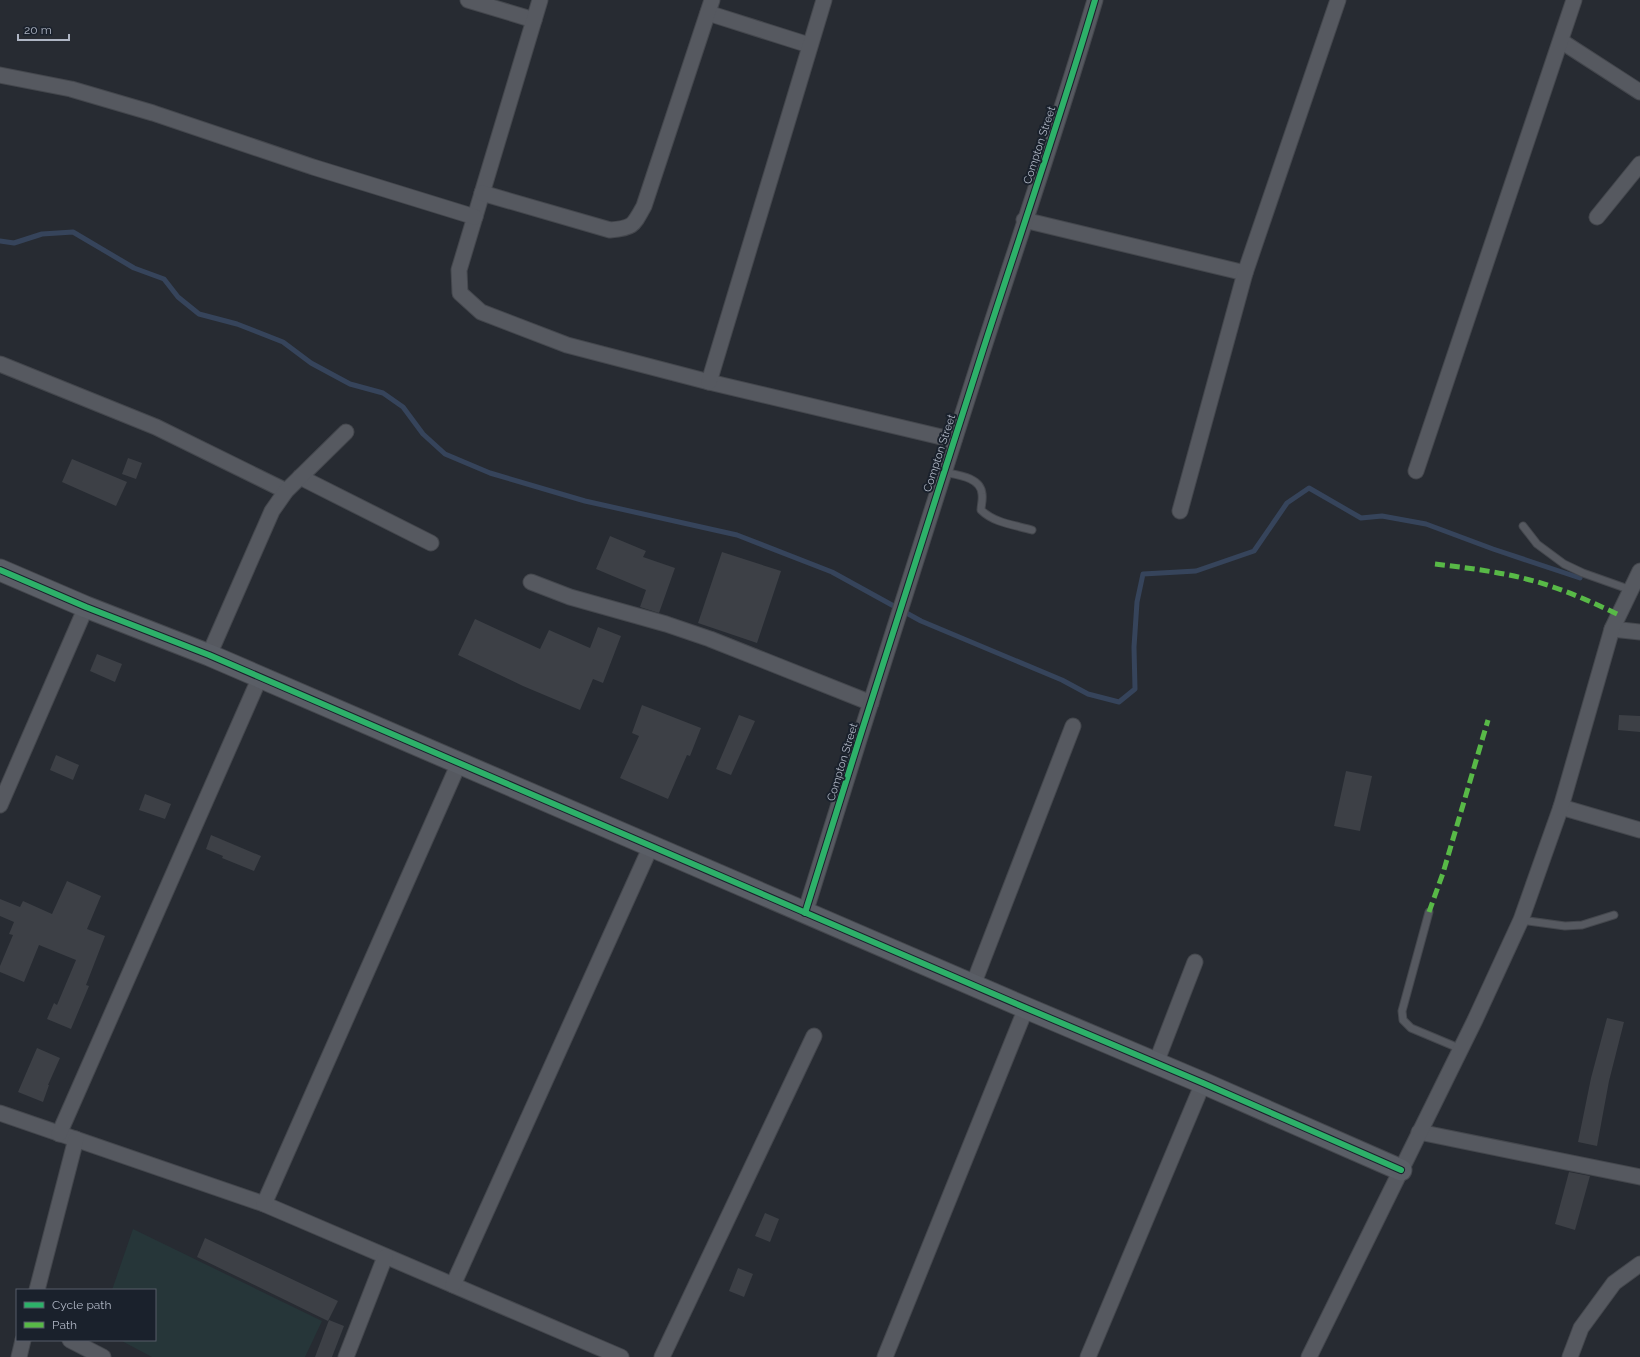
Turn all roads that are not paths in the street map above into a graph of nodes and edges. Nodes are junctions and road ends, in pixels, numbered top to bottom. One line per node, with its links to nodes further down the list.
1 (468, 0): 8 (street)
2 (540, 0): 8 (street)
3 (824, 0): 10 (street)
4 (1095, 0): 17 (street, Compton Street)
5 (1338, 0): 18 (street)
6 (1574, 0): 9 (street)
7 (710, 6): 10 (street); 14 (street)
8 (534, 20): 14 (street)
9 (1560, 41): 12 (street); 23 (street)
10 (809, 45): 20 (street)
11 (0, 75): 15 (street)
12 (1640, 92)
13 (1640, 164): 16 (street)
14 (482, 194): 15 (street)
15 (475, 217): 20 (street)
16 (1597, 217)
17 (1024, 220): 18 (street); 22 (street, Compton Street)
18 (1244, 273): 27 (street)
19 (0, 364): 26 (street)
20 (709, 382): 22 (street)
21 (346, 432): 25 (street)
22 (954, 440): 24 (street, Compton Street)
23 (1416, 471)
24 (944, 472): 29 (lane); 40 (street, Compton Street)
25 (300, 477): 26 (street); 30 (street)
26 (286, 491): 38 (street)
27 (1180, 511)
28 (1523, 526): 34 (lane)
29 (1032, 530)
30 (431, 543)
31 (0, 570): 35 (street)
32 (1640, 571): 34 (street)
33 (531, 582): 40 (street)
34 (1631, 590): 36 (street)
35 (86, 607): 38 (street); 43 (street)
36 (1612, 629): 37 (street); 44 (street)
37 (1640, 632)
38 (209, 655): 39 (street)
39 (260, 677): 42 (street); 60 (street)
40 (871, 703): 48 (street, Compton Street)
41 (1072, 726): 52 (street)
42 (459, 763): 46 (street); 64 (street)
43 (0, 805)
44 (1561, 807): 45 (street); 50 (street)
45 (1640, 830)
46 (651, 846): 48 (street); 67 (street)
47 (1429, 912): 55 (lane)
48 (805, 913): 52 (street)
49 (1614, 915): 50 (lane)
50 (1521, 920): 55 (street)
51 (1195, 962): 56 (street)
52 (973, 985): 53 (street)
53 (1026, 1008): 56 (street); 76 (street)
54 (814, 1036): 75 (street)
55 (1461, 1049): 59 (street)
56 (1156, 1063): 57 (street)
57 (1203, 1083): 62 (street); 77 (street)
58 (0, 1113): 60 (street)
59 (1419, 1132): 62 (street); 63 (street)
60 (59, 1134): 61 (street)
61 (76, 1139): 64 (street); 68 (street)
62 (1401, 1170): 78 (street)
63 (1640, 1177)
64 (264, 1204): 65 (street)
65 (385, 1257): 67 (street); 73 (street)
66 (1640, 1264): 79 (street)
67 (453, 1285): 74 (street)
68 (36, 1289)
69 (23, 1341): 71 (street)
70 (72, 1341): 72 (street)
71 (19, 1357)
72 (103, 1357)
73 (346, 1357)
74 (621, 1357)
75 (662, 1357)
76 (885, 1357)
77 (1088, 1357)
78 (1309, 1357)
79 (1570, 1357)

